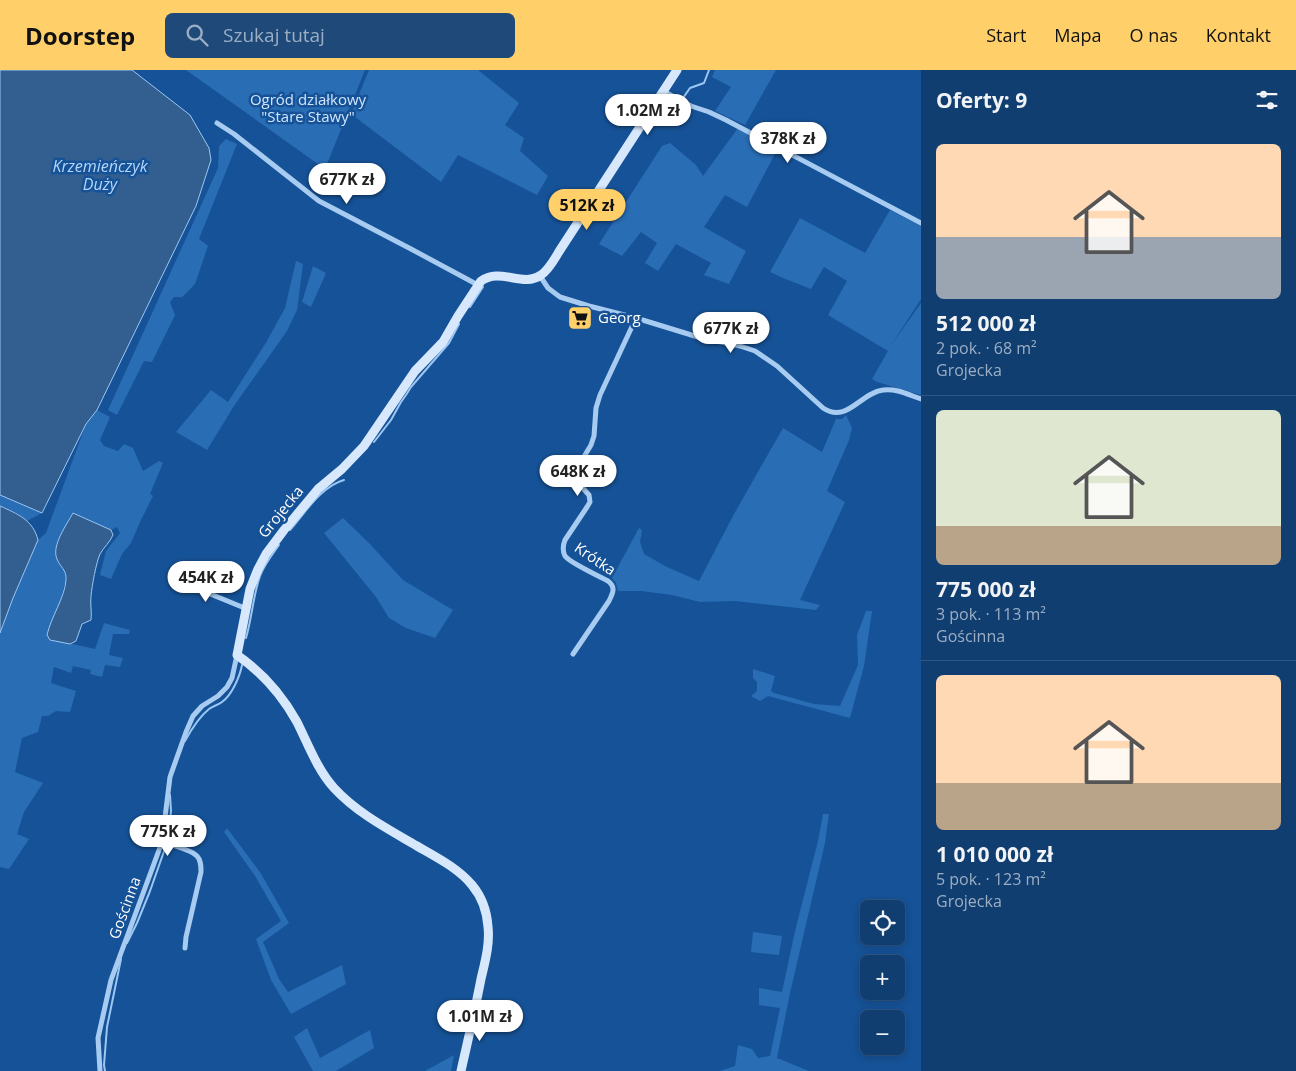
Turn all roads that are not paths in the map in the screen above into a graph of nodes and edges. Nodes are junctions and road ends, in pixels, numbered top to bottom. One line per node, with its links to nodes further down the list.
1 (677, 70): 2 (street)
2 (663, 91): 4 (street); 5 (street)
3 (217, 123): 6 (street)
4 (921, 223)
5 (540, 276): 6 (street); 7 (street)
6 (478, 285): 10 (street, Grojecka)
7 (636, 318): 8 (street); 11 (street, Krótka)
8 (921, 399)
9 (171, 582): 10 (street)
10 (247, 608): 12 (street, Grojecka)
11 (573, 654)
12 (237, 655): 13 (street, Gościnna); 16 (street)
13 (162, 842): 14 (street); 15 (street, Gościnna)
14 (185, 948)
15 (100, 1071)
16 (461, 1071)

